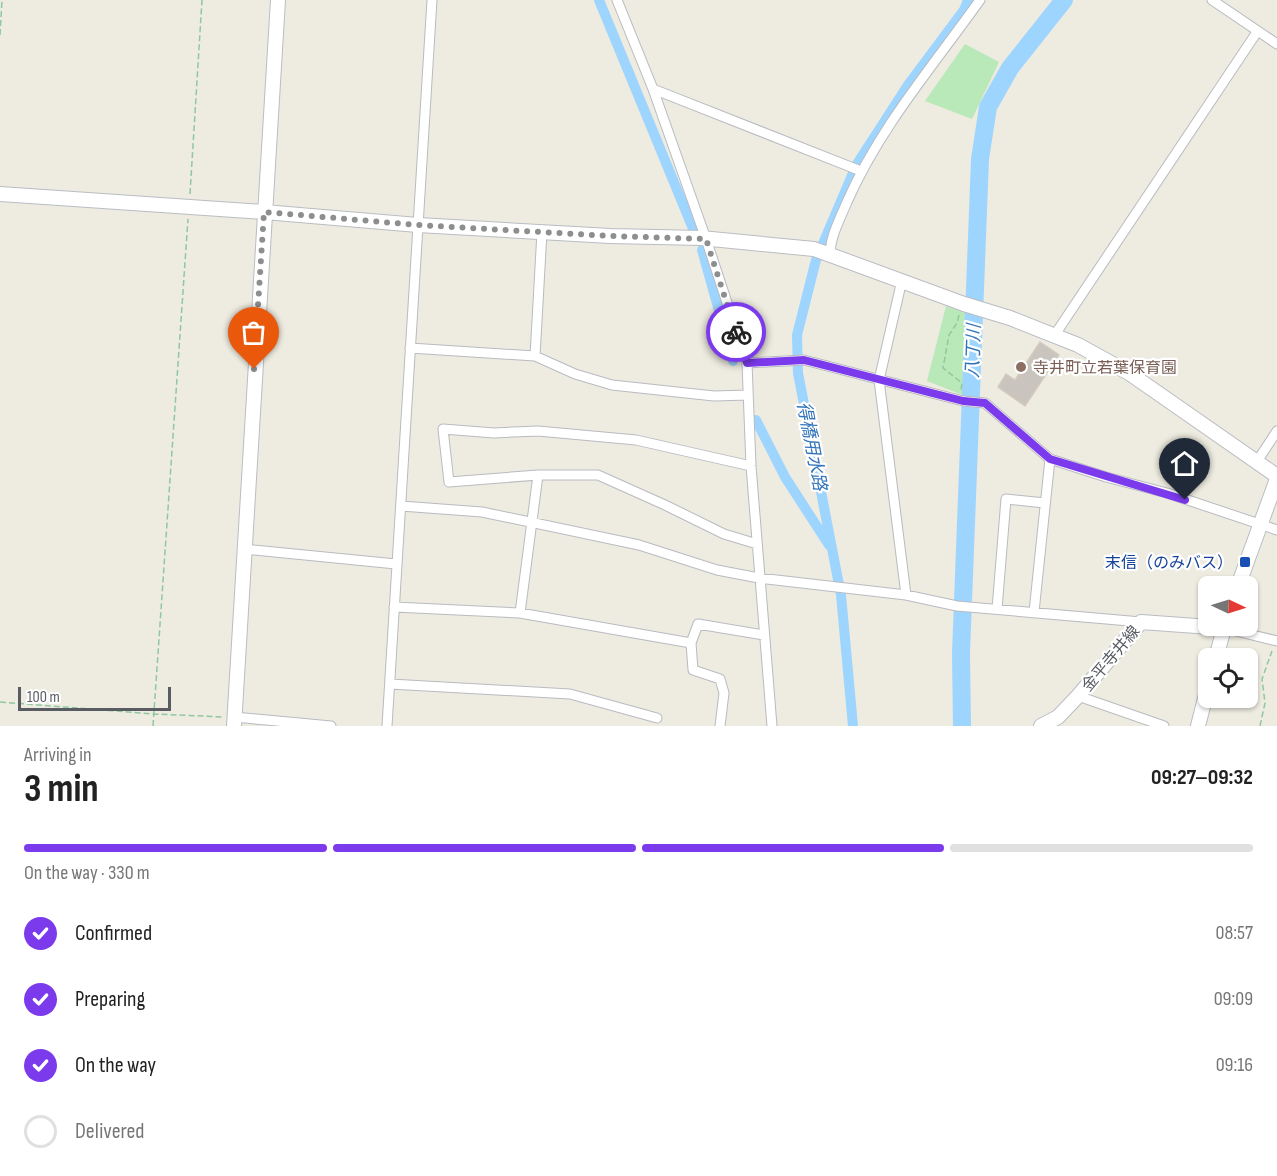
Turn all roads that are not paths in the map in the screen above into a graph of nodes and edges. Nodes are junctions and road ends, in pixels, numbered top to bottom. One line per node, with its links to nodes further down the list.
1 (278, 0): 11 (street)
2 (432, 0): 12 (street)
3 (617, 0): 8 (street)
4 (981, 0): 9 (street)
5 (1212, 0): 6 (street)
6 (1257, 32): 7 (street); 17 (street)
7 (1277, 44)
8 (653, 89): 9 (street); 14 (street)
9 (861, 171): 15 (street)
10 (0, 194): 11 (street)
11 (264, 212): 12 (street); 35 (street)
12 (418, 225): 13 (street); 18 (street)
13 (543, 232): 14 (street); 19 (street)
14 (699, 238): 15 (street); 20 (street)
15 (823, 252): 16 (street)
16 (902, 280): 17 (street); 21 (street)
17 (1054, 336): 25 (street)
18 (410, 348): 19 (street); 30 (street)
19 (535, 356): 22 (street)
20 (747, 363): 21 (street); 22 (street)
21 (879, 380): 24 (street); 39 (street)
22 (748, 395): 26 (street)
23 (1277, 431): 25 (street)
24 (1050, 459): 29 (street); 32 (street)
25 (1256, 463): 28 (street)
26 (751, 466): 27 (street); 34 (street)
27 (538, 475): 31 (street); 34 (street)
28 (1277, 477): 32 (street)
29 (1045, 504): 41 (street); 42 (street)
30 (401, 506): 31 (street); 36 (street)
31 (532, 523): 38 (street); 43 (street)
32 (1260, 525): 33 (street); 37 (street)
33 (1277, 530)
34 (757, 544): 38 (street)
35 (243, 549): 36 (street); 54 (street)
36 (396, 564): 40 (street)
37 (1242, 576)
38 (759, 578): 39 (street); 46 (street)
39 (906, 595): 41 (street)
40 (394, 607): 43 (street); 50 (street)
41 (997, 609): 42 (street)
42 (1034, 612): 44 (street)
43 (520, 613): 49 (street)
44 (1141, 622): 45 (street, 金平寺井線); 51 (street, 金平寺井線)
45 (1198, 625)
46 (764, 635): 49 (street); 58 (street)
47 (1258, 635): 48 (street)
48 (1276, 639)
49 (691, 643): 57 (street)
50 (390, 684): 53 (street); 56 (street)
51 (1078, 696): 59 (street, 金平寺井線); 60 (street)
52 (1203, 708): 61 (street)
53 (657, 718)
54 (234, 721): 55 (street)
55 (331, 726)
56 (387, 726)
57 (720, 726)
58 (772, 726)
59 (1041, 726)
60 (1164, 726)
61 (1198, 726)

